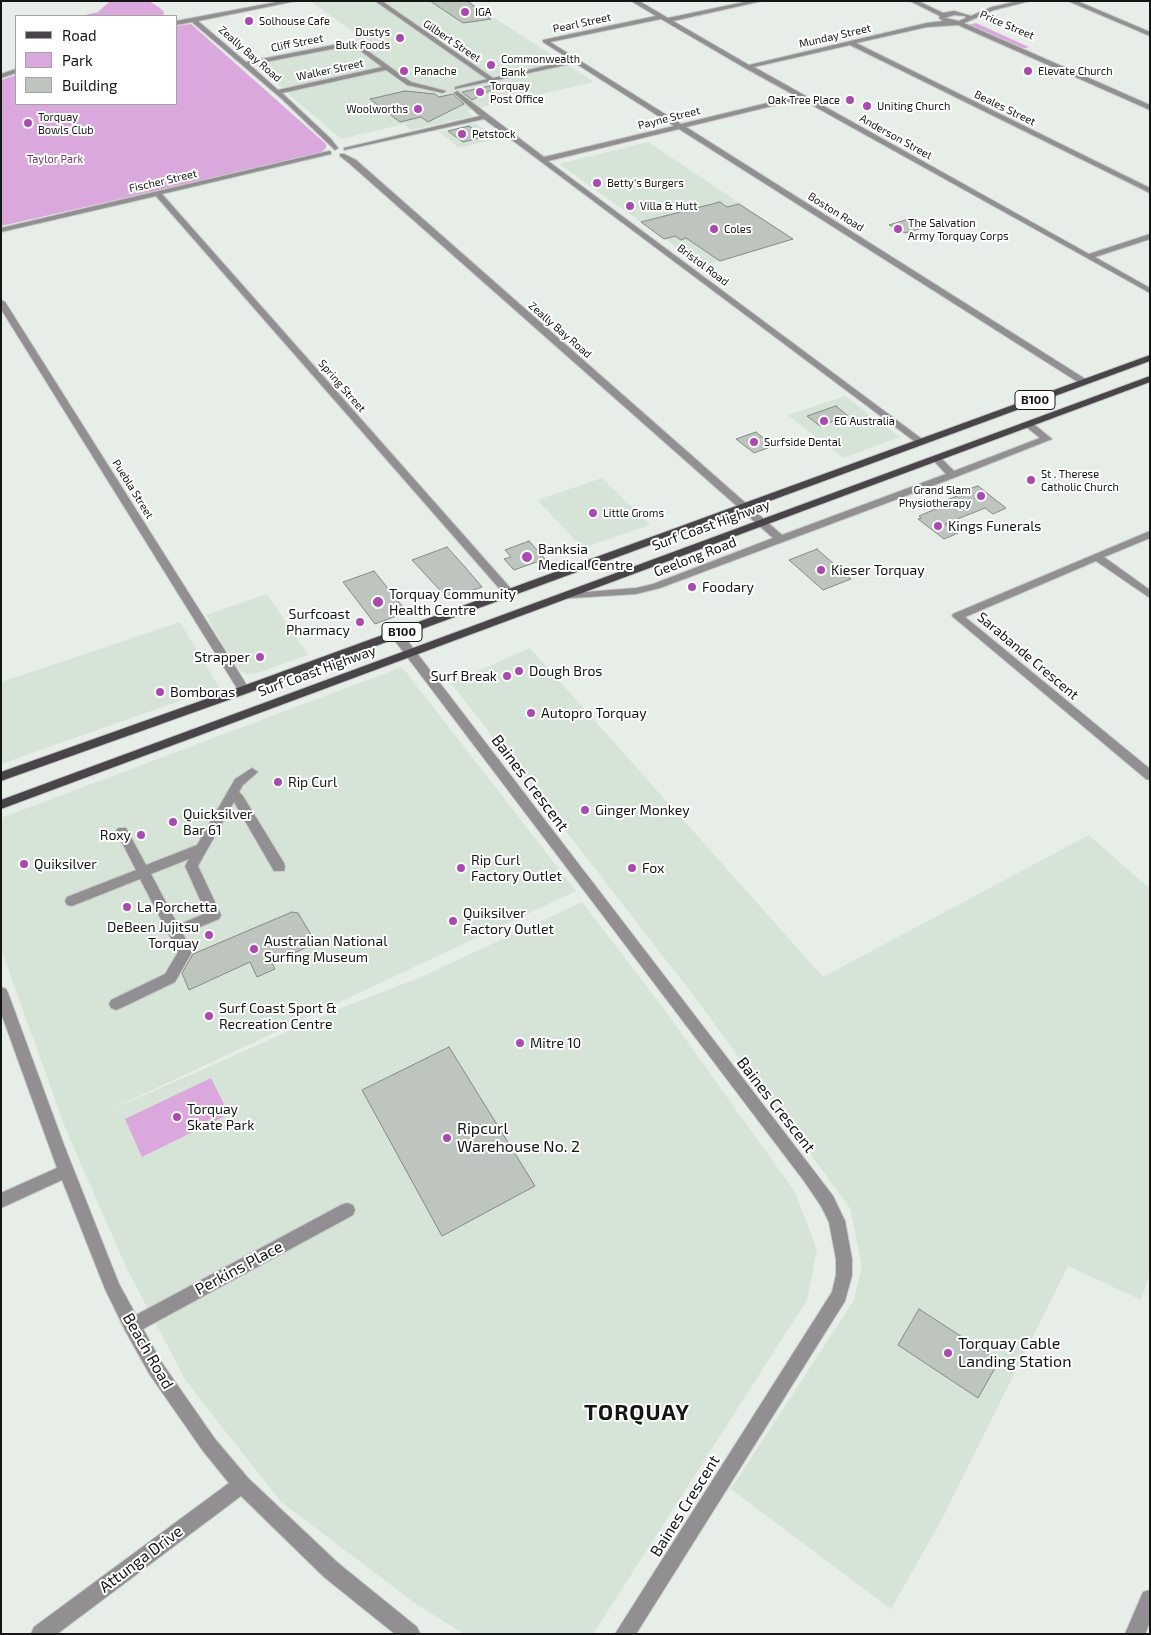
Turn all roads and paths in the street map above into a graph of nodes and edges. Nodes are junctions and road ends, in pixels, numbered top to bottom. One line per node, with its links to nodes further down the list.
1 (293, 1): 16 (street)
2 (378, 1): 32 (street, Gilbert Street)
3 (634, 1): 14 (street, Anderson Street)
4 (727, 1): 9 (street)
5 (758, 1): 12 (street)
6 (913, 1): 15 (street, Price Street)
7 (1027, 1): 11 (street)
8 (1071, 1): 21 (street)
9 (699, 7): 12 (street); 14 (street)
10 (947, 8): 13 (street, Price Street)
11 (992, 9): 13 (street); 17 (street)
12 (708, 12): 14 (street)
13 (957, 13): 15 (street); 17 (street, Price Street)
14 (662, 17): 26 (street, Pearl Street); 28 (street, Anderson Street)
15 (942, 17): 18 (street, Price Street); 20 (street, Munday Street)
16 (194, 20): 19 (street); 27 (street, Zeally Bay Road)
17 (972, 20): 18 (street, Price Street)
18 (955, 22): 20 (street, Munday Street); 25 (street, Price Street)
19 (178, 24)
20 (927, 25): 23 (street, Munday Street)
21 (1150, 34)
22 (354, 43): 27 (street, Cliff Street); 29 (street, Bristol Road)
23 (851, 43): 28 (street, Munday Street); 48 (street, Beales Street)
24 (1036, 48): 25 (street, Price Street)
25 (1023, 52): 35 (street, Price Street)
26 (575, 61): 32 (street); 44 (street, Boston Road)
27 (244, 64): 37 (street, Zeally Bay Road)
28 (748, 67): 39 (street, Anderson Street)
29 (388, 68): 36 (street, Bristol Road); 37 (street, Walker Street)
30 (15, 70): 31 (street)
31 (1, 76)
32 (491, 79): 34 (street)
33 (1123, 87): 35 (street)
34 (457, 90): 36 (street); 41 (street, Bristol Road)
35 (1111, 90): 42 (street, Price Street)
36 (446, 91): 41 (street, Bristol Road)
37 (276, 92): 45 (street, Zeally Bay Road)
38 (1141, 95): 40 (street)
39 (801, 97): 44 (street, Payne Street); 52 (street, Anderson Street)
40 (1150, 100)
41 (472, 107): 43 (street, Bristol Road)
42 (1150, 108)
43 (485, 117): 46 (street, Fischer Street); 47 (street, Bristol Road)
44 (679, 126): 47 (street, Payne Street); 57 (street, Boston Road)
45 (332, 150): 46 (street, Fischer Street); 49 (street, Fischer Street)
46 (344, 152): 62 (street, Zeally Bay Road)
47 (542, 160): 59 (street, Bristol Road)
48 (1150, 191)
49 (158, 194): 50 (street, Fischer Street); 67 (street, Spring Street)
50 (1, 230)
51 (1150, 236): 52 (street)
52 (1088, 257): 53 (street, Anderson Street)
53 (1150, 291)
54 (1, 302): 72 (street, Puebla Street)
55 (1150, 358): 57 (main road, Surf Coast Highway / B100)
56 (1150, 379): 58 (main road, Surf Coast Highway / B100)
57 (1084, 382): 59 (main road, Surf Coast Highway / B100)
58 (1028, 424): 60 (main road, Surf Coast Highway / B100); 61 (street, Geelong Road)
59 (921, 442): 60 (main road); 62 (main road, Surf Coast Highway / B100)
60 (936, 458): 61 (street); 63 (main road, Surf Coast Highway / B100)
61 (953, 476): 65 (street, Geelong Road)
62 (744, 507): 63 (street, Zeally Bay Road); 67 (main road, Surf Coast Highway / B100)
63 (762, 523): 65 (street); 69 (main road, Surf Coast Highway / B100)
64 (1150, 534): 66 (street, Sarabande Crescent)
65 (780, 539): 69 (street, Geelong Road)
66 (1097, 557): 68 (street); 74 (street, Sarabande Crescent)
67 (509, 593): 70 (main road, Surf Coast Highway / B100)
68 (1150, 596)
69 (558, 598): 71 (main road, Surf Coast Highway / B100)
70 (396, 634): 71 (street, Baines Crescent); 72 (main road, Surf Coast Highway / B100)
71 (410, 653): 77 (main road, Surf Coast Highway / B100); 94 (street, Baines Crescent)
72 (244, 690): 75 (main road, Surf Coast Highway / B100)
73 (252, 772): 76 (street)
74 (1150, 776)
75 (1, 777)
76 (233, 794): 79 (street); 80 (street)
77 (1, 805)
78 (122, 831): 81 (street)
79 (202, 848): 81 (street); 83 (street)
80 (279, 867)
81 (144, 872): 82 (street); 83 (street)
82 (72, 901)
83 (174, 932): 85 (street)
84 (1, 992): 86 (street, Beach Road)
85 (116, 1004)
86 (66, 1171): 87 (street); 89 (street, Beach Road)
87 (1, 1201)
88 (346, 1210): 89 (street, Perkins Place)
89 (132, 1326): 90 (street, Beach Road)
90 (242, 1484): 92 (street, Attunga Drive); 93 (street, Beach Road)
91 (1150, 1600): 95 (street)
92 (41, 1634)
93 (410, 1634)
94 (625, 1634)
95 (1135, 1634)

